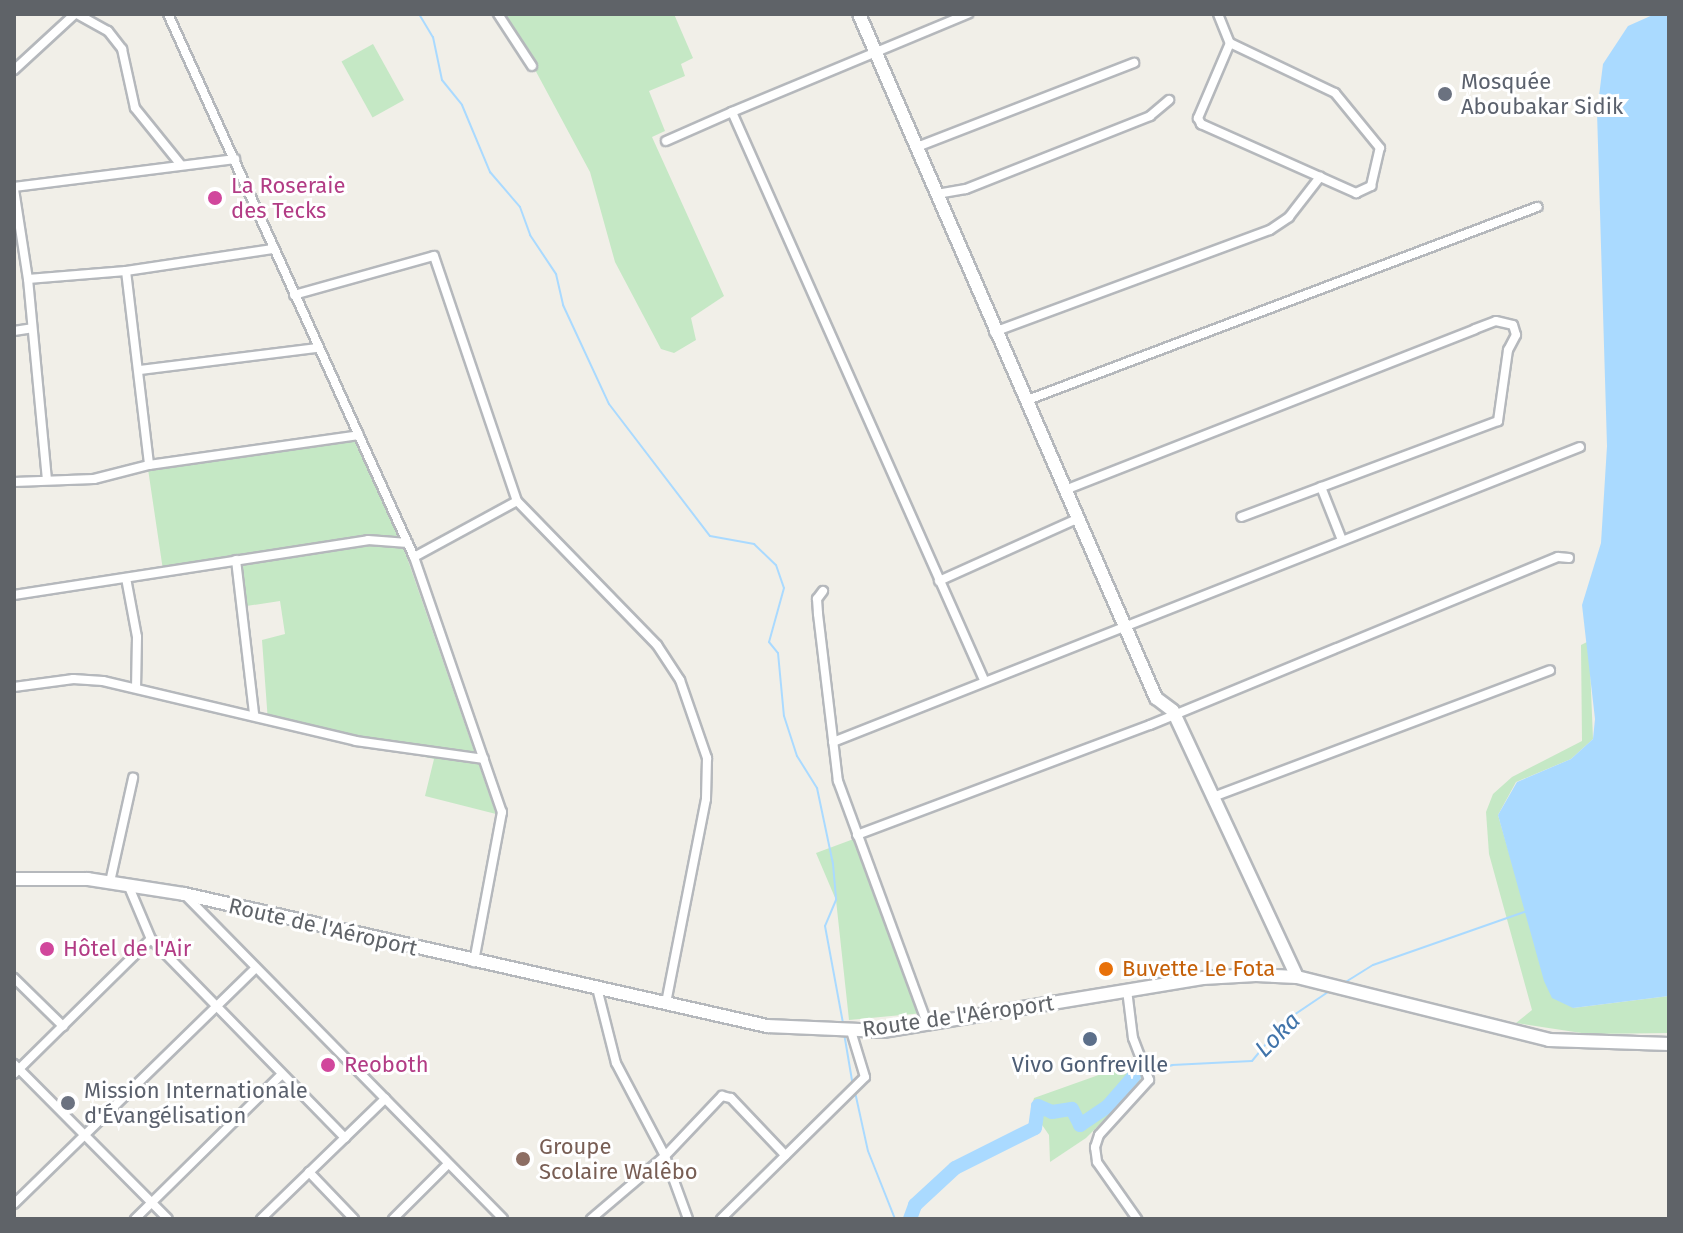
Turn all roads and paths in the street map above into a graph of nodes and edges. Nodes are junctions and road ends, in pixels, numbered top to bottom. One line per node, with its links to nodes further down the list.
1 (76, 14): 11 (street); 17 (street)
2 (168, 14): 16 (street)
3 (498, 14): 10 (street)
4 (859, 14): 8 (main road)
5 (965, 14): 8 (street)
6 (1218, 14): 7 (street)
7 (1230, 43): 18 (street); 18 (street)
8 (875, 51): 13 (street); 15 (main road)
9 (1134, 63): 15 (street)
10 (532, 66)
11 (14, 70)
12 (1169, 100): 20 (street)
13 (732, 112): 14 (street); 48 (street)
14 (666, 141)
15 (917, 147): 20 (main road)
16 (235, 159): 17 (street); 22 (street)
17 (181, 165): 19 (street)
18 (1320, 177): 28 (street)
19 (14, 188): 24 (street)
20 (937, 194): 28 (main road)
21 (1537, 207): 31 (street)
22 (274, 249): 23 (street); 25 (street)
23 (126, 271): 24 (street); 30 (street)
24 (28, 279): 26 (street)
25 (294, 295): 29 (street); 39 (street)
26 (32, 328): 27 (street); 35 (street)
27 (14, 331)
28 (993, 332): 31 (main road)
29 (316, 348): 30 (street); 32 (street)
30 (140, 370): 34 (street)
31 (1024, 401): 38 (main road)
32 (359, 435): 34 (street); 43 (street)
33 (1580, 447): 42 (street)
34 (149, 465): 35 (street)
35 (47, 480): 36 (street)
36 (14, 482)
37 (1321, 487): 38 (street); 40 (street); 42 (street)
38 (1065, 490): 41 (main road)
39 (517, 501): 44 (street); 74 (street)
40 (1241, 517)
41 (1077, 519): 48 (street); 51 (main road)
42 (1342, 540): 51 (street)
43 (408, 543): 44 (street); 46 (street)
44 (414, 557): 59 (street)
45 (1569, 558): 56 (street)
46 (236, 560): 47 (street); 57 (street)
47 (126, 578): 50 (street); 55 (street)
48 (939, 581): 53 (street)
49 (823, 591): 58 (street)
50 (14, 595)
51 (1126, 625): 53 (street); 56 (main road)
52 (1550, 670): 61 (street)
53 (984, 680): 58 (street)
54 (14, 687): 55 (street)
55 (136, 688): 57 (street)
56 (1173, 711): 61 (main road); 62 (street)
57 (254, 714): 59 (street)
58 (833, 742): 62 (street)
59 (484, 759): 68 (street)
60 (133, 778): 64 (street)
61 (1213, 797): 70 (main road)
62 (857, 835): 76 (street)
63 (14, 879): 64 (main road, Route de l'Aéroport)
64 (110, 882): 65 (main road, Route de l'Aéroport)
65 (129, 887): 66 (main road, Route de l'Aéroport); 67 (street)
66 (184, 894): 68 (main road, Route de l'Aéroport); 69 (street)
67 (151, 939): 75 (street); 77 (street)
68 (474, 962): 72 (main road, Route de l'Aéroport)
69 (256, 968): 75 (street); 82 (street)
70 (1297, 977): 73 (main road, Route de l'Aéroport); 79 (main road, Route de l'Aéroport)
71 (14, 978): 77 (street)
72 (597, 988): 74 (main road, Route de l'Aéroport); 86 (street)
73 (1127, 990): 76 (main road, Route de l'Aéroport); 100 (street)
74 (666, 1003): 78 (main road, Route de l'Aéroport)
75 (216, 1006): 81 (street); 83 (street)
76 (928, 1025): 78 (main road, Route de l'Aéroport)
77 (63, 1026): 80 (street)
78 (851, 1031): 85 (street)
79 (1669, 1044)
80 (16, 1069): 83 (street)
81 (282, 1074): 84 (street); 89 (street)
82 (385, 1099): 84 (street); 87 (street)
83 (85, 1135): 89 (street); 90 (street)
84 (345, 1138): 88 (street)
85 (785, 1155): 86 (street); 99 (street)
86 (665, 1156): 97 (street); 98 (street)
87 (448, 1164): 95 (street); 96 (street)
88 (309, 1172): 93 (street); 94 (street)
89 (152, 1202): 91 (street); 92 (street)
90 (14, 1204)
91 (135, 1219)
92 (168, 1219)
93 (261, 1219)
94 (354, 1219)
95 (393, 1219)
96 (503, 1219)
97 (591, 1219)
98 (688, 1219)
99 (721, 1219)
100 (1137, 1219)

